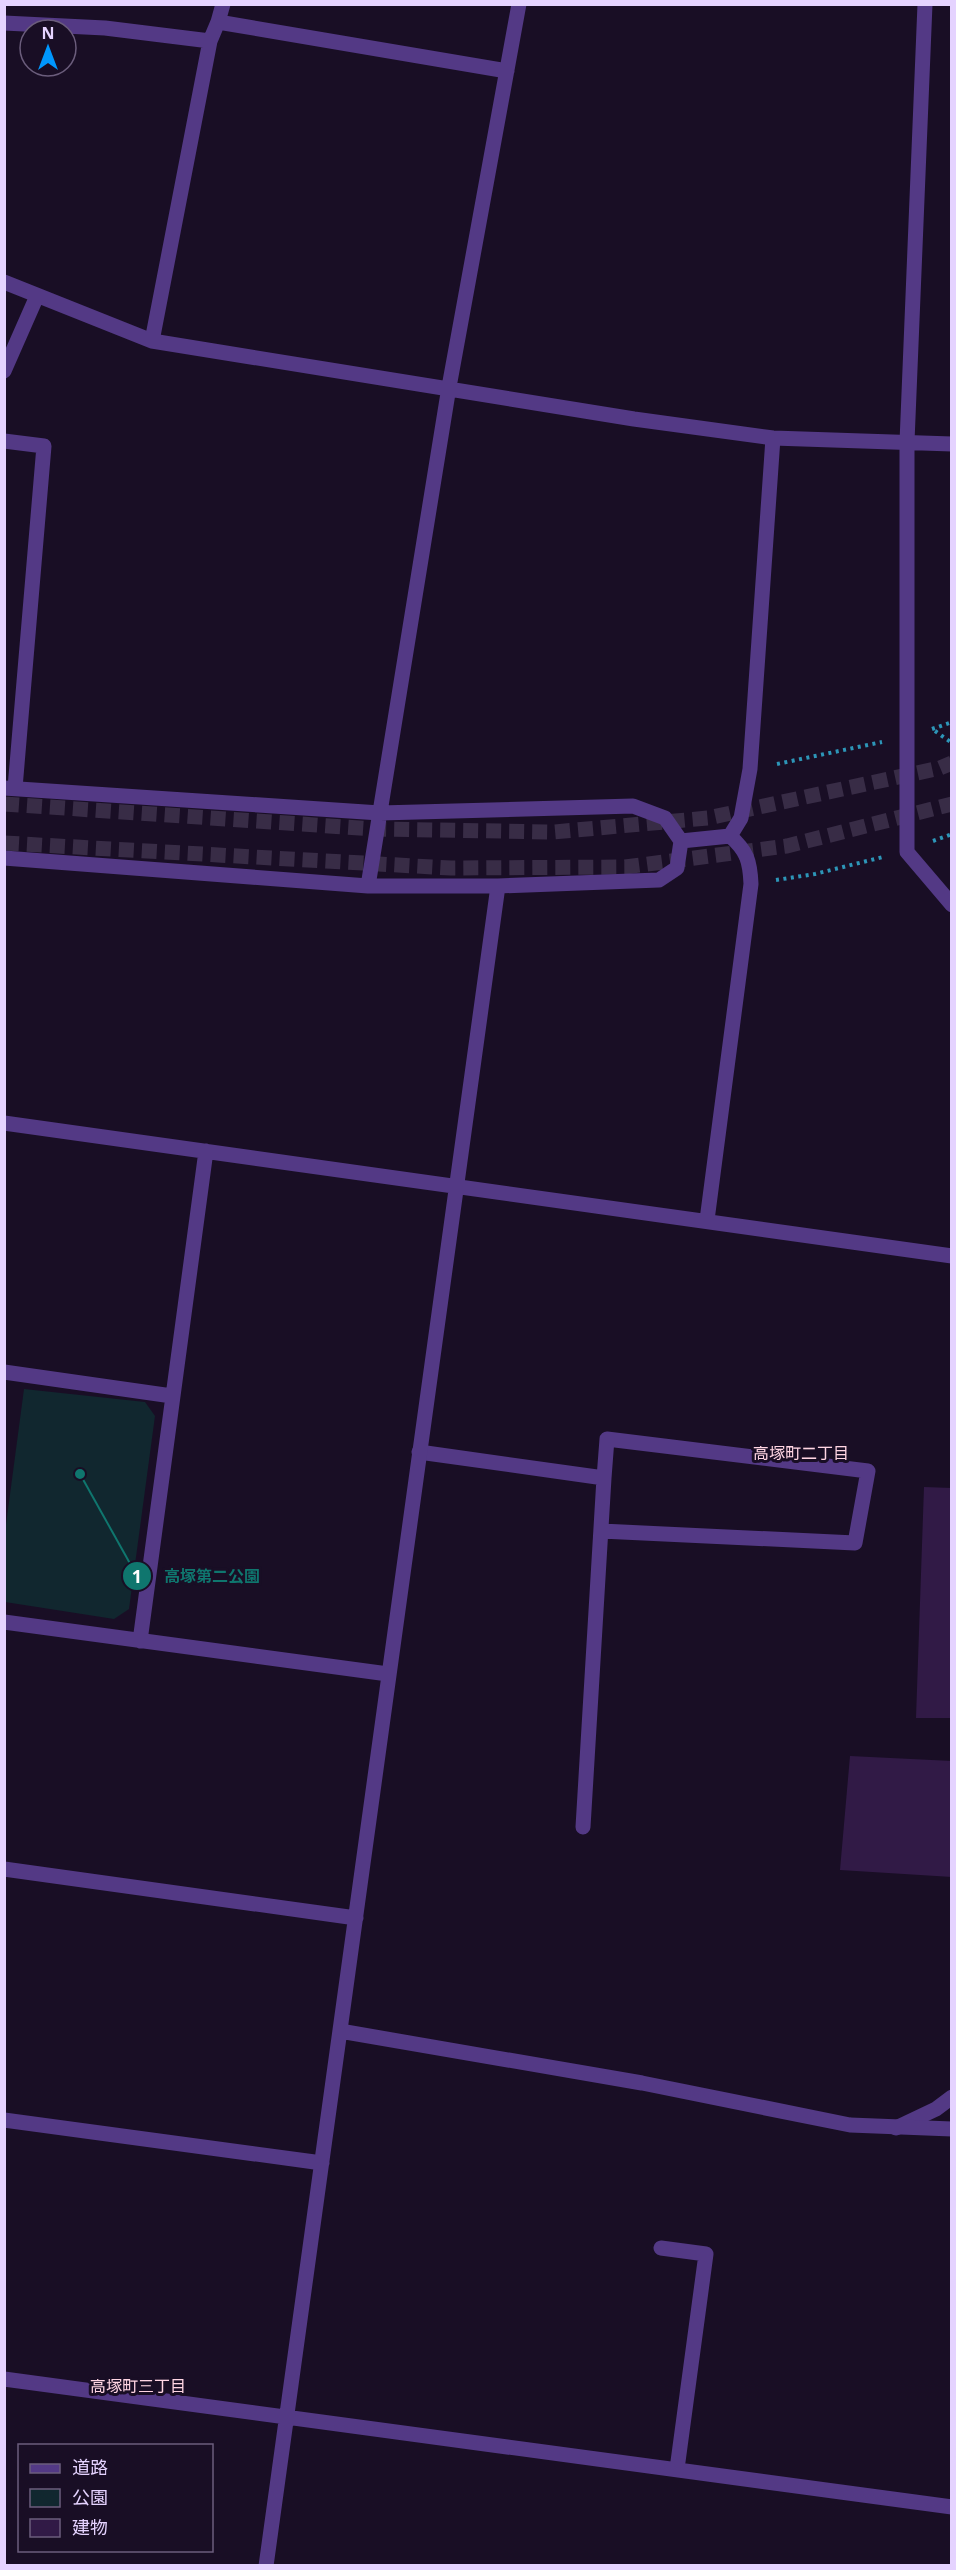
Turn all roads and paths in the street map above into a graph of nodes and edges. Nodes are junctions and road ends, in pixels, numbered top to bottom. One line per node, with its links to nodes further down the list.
1 (223, 4): 4 (street)
2 (519, 4): 7 (street)
3 (925, 4): 15 (street)
4 (218, 22): 6 (street); 7 (street)
5 (4, 23): 6 (street)
6 (210, 41): 10 (street)
7 (507, 71): 12 (street)
8 (4, 282): 9 (street)
9 (37, 296): 10 (street); 11 (street)
10 (152, 341): 12 (street)
11 (4, 371)
12 (449, 387): 13 (street); 23 (street)
13 (773, 438): 15 (street); 21 (street)
14 (4, 441): 22 (street)
15 (907, 442): 16 (street); 19 (street)
16 (951, 444)
17 (951, 722): 18 (path)
18 (932, 729): 19 (path); 20 (path)
19 (907, 736): 21 (path); 27 (street)
20 (951, 743)
21 (750, 770): 25 (street)
22 (10, 788): 23 (street)
23 (380, 813): 26 (street); 30 (street)
24 (950, 833): 27 (path)
25 (729, 836): 26 (street); 29 (street)
26 (681, 841): 31 (street)
27 (907, 852): 29 (path); 32 (street)
28 (4, 858): 30 (street)
29 (751, 884): 36 (street)
30 (368, 886): 31 (street)
31 (498, 886): 35 (street)
32 (951, 905)
33 (4, 1123): 34 (street)
34 (206, 1151): 35 (street); 39 (street)
35 (458, 1185): 36 (street); 40 (street)
36 (707, 1220): 37 (street)
37 (951, 1256)
38 (4, 1372): 39 (street)
39 (172, 1396): 44 (street)
40 (419, 1452): 41 (street); 45 (street)
41 (604, 1478): 42 (street); 42 (street)
42 (601, 1531): 46 (street)
43 (4, 1622): 44 (street)
44 (140, 1641): 45 (street)
45 (388, 1674): 48 (street)
46 (583, 1827)
47 (4, 1869): 48 (street)
48 (356, 1918): 49 (street)
49 (340, 2031): 52 (street); 54 (street)
50 (951, 2097): 52 (street)
51 (4, 2120): 54 (street)
52 (896, 2128): 53 (street)
53 (951, 2129)
54 (322, 2163): 57 (street)
55 (661, 2248): 58 (street)
56 (4, 2379): 57 (street)
57 (287, 2418): 58 (street); 60 (street)
58 (677, 2469): 59 (street)
59 (951, 2507)
60 (266, 2565)

